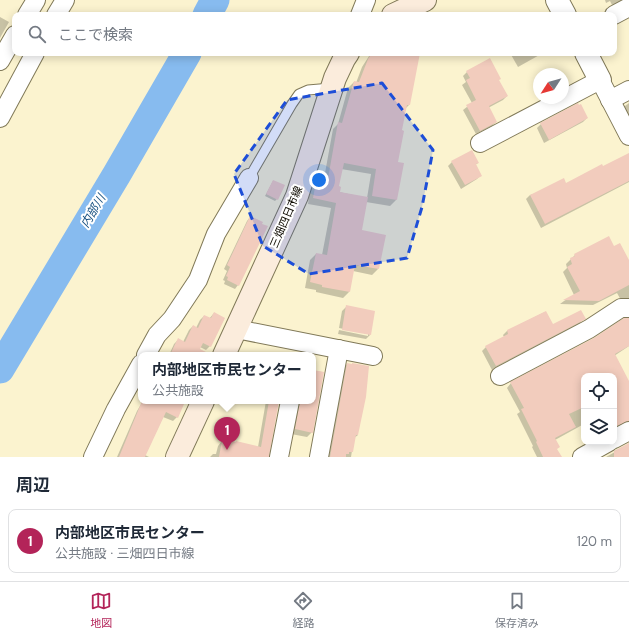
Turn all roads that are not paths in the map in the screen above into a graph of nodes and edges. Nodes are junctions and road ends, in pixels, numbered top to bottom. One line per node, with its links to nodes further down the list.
1 (36, 0): 7 (street)
2 (65, 0): 8 (street)
3 (366, 0): 9 (street)
4 (425, 0): 10 (main road)
5 (557, 0): 11 (street)
6 (629, 7): 12 (street)
7 (29, 12)
8 (58, 12)
9 (361, 12)
10 (399, 12)
11 (563, 12)
12 (617, 13)
13 (12, 41): 18 (street)
14 (33, 56): 23 (street)
15 (344, 56): 20 (street)
16 (346, 56): 20 (main road, 三畑四日市線)
17 (588, 56): 19 (street)
18 (0, 61)
19 (600, 80): 22 (street); 25 (street)
20 (333, 83): 26 (lane); 28 (main road, 三畑四日市線)
21 (629, 90): 22 (street)
22 (610, 100): 24 (street)
23 (0, 118)
24 (629, 136)
25 (480, 143)
26 (248, 178): 31 (street)
27 (629, 308): 35 (street)
28 (236, 329): 29 (street); 32 (main road, 三畑四日市線)
29 (300, 348): 30 (street)
30 (339, 349): 33 (street); 44 (street)
31 (148, 352)
32 (225, 352)
33 (373, 356)
34 (138, 369): 41 (street)
35 (500, 376)
36 (202, 404): 42 (main road)
37 (289, 404): 43 (street)
38 (629, 431): 39 (street)
39 (617, 437)
40 (604, 445): 45 (street)
41 (93, 457)
42 (177, 457)
43 (279, 457)
44 (319, 457)
45 (582, 457)

